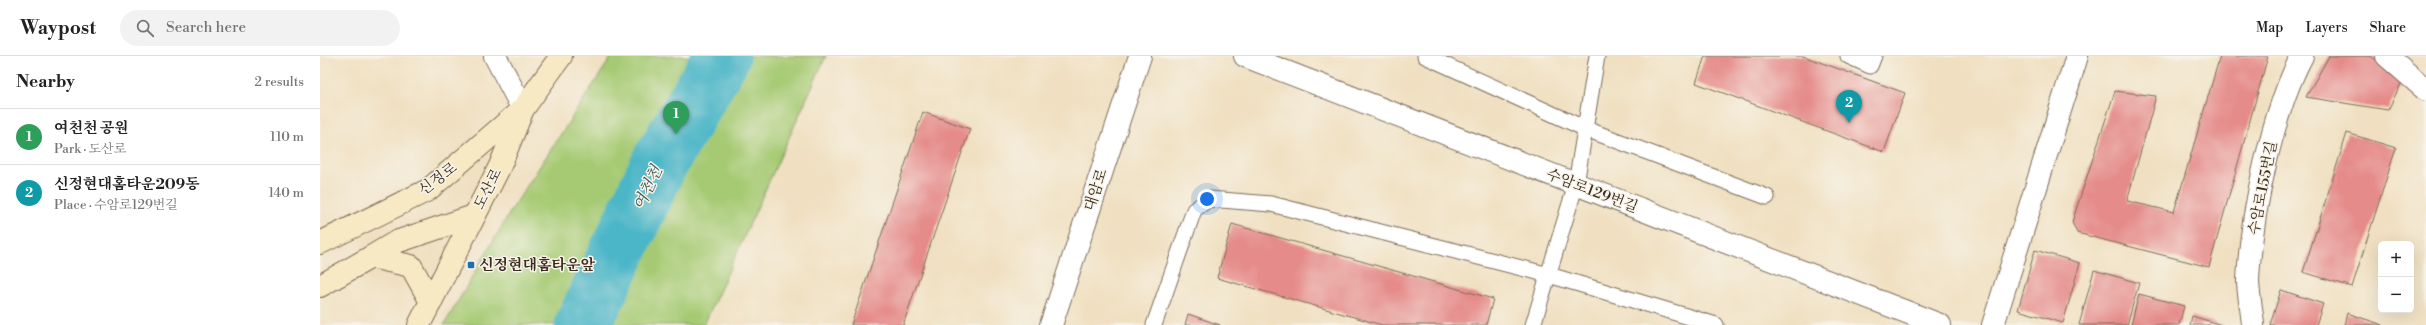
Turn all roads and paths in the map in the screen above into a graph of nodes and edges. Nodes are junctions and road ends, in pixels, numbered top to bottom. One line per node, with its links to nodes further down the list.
1 (495, 56): 13 (street)
2 (561, 56): 13 (main road, 도산로)
3 (1140, 56): 24 (street, 대암로)
4 (1245, 56): 15 (street, 수암로129번길)
5 (1425, 56): 14 (lane)
6 (1597, 56): 14 (lane)
7 (1848, 56): 8 (lane)
8 (1874, 56)
9 (2077, 56): 29 (street)
10 (2302, 56): 30 (street, 수암로155번길)
11 (2387, 56): 12 (street)
12 (2426, 90)
13 (523, 109): 17 (main road, 도산로); 18 (main road, 신정로)
14 (1586, 129): 15 (lane); 16 (lane)
15 (1576, 184): 20 (lane); 28 (street, 수암로129번길)
16 (1767, 197)
17 (474, 216): 19 (main road); 22 (main road, 도산로)
18 (320, 243)
19 (371, 257): 21 (main road); 22 (main road)
20 (1549, 275): 25 (lane); 26 (lane); 27 (lane)
21 (320, 286)
22 (431, 302): 23 (main road, 도산로)
23 (419, 325)
24 (1051, 325)
25 (1154, 325)
26 (1534, 325)
27 (1716, 325)
28 (1940, 325)
29 (1993, 325)
30 (2253, 325)

